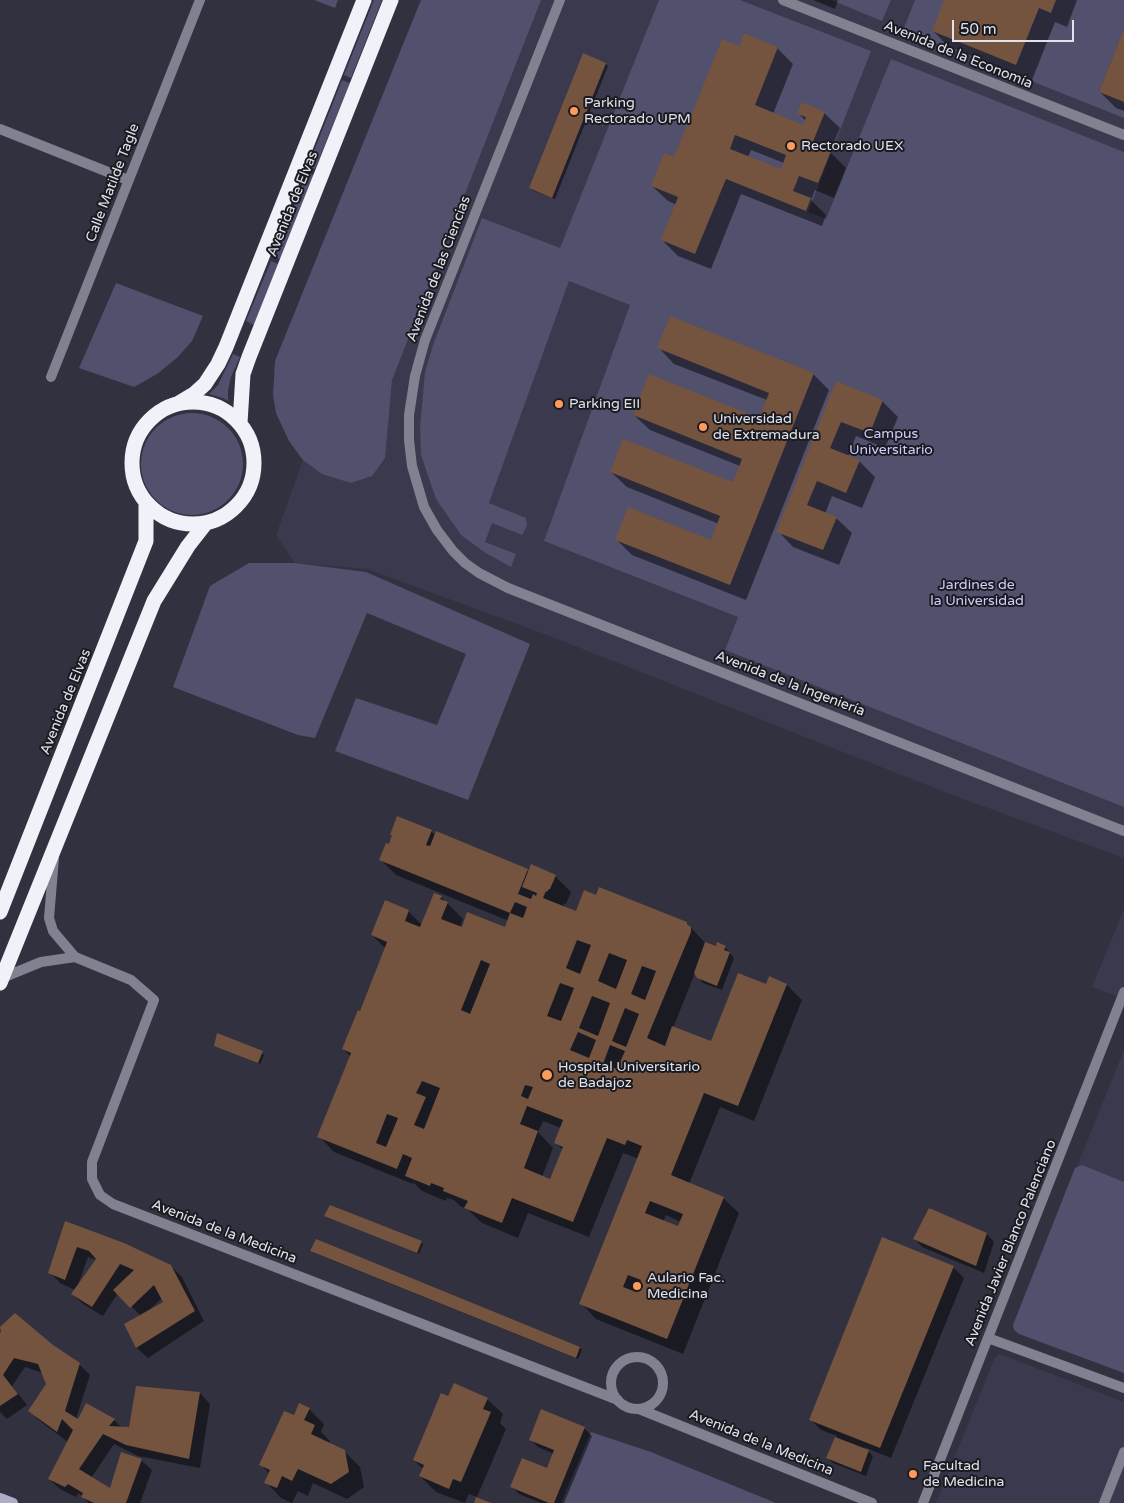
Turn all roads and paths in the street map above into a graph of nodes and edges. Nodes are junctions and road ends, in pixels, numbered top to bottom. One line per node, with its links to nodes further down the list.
1 (200, 0): 8 (street, Calle Matilde Tagle)
2 (364, 0): 10 (highway, Avenida de Elvas)
3 (391, 0): 11 (highway, Avenida de Elvas)
4 (560, 0): 14 (street, Avenida de las Ciencias)
5 (783, 0): 7 (street, Avenida de la Economía)
6 (0, 130): 8 (street)
7 (1124, 135)
8 (128, 180): 9 (street, Calle Matilde Tagle)
9 (51, 377)
10 (179, 403): 11 (highway); 12 (highway)
11 (240, 423): 13 (highway)
12 (146, 502): 13 (highway); 17 (highway, Avenida de Elvas)
13 (206, 523): 16 (highway)
14 (452, 551): 15 (street, Avenida de la Ingeniería)
15 (1124, 830)
16 (55, 846): 18 (street); 19 (highway)
17 (0, 912)
18 (75, 956): 19 (street); 23 (street, Avenida de la Medicina)
19 (1, 981)
20 (1124, 992): 21 (street, Avenida Javier Blanco Palenciano)
21 (988, 1338): 22 (street); 29 (street, Avenida Javier Blanco Palenciano)
22 (1124, 1388)
23 (618, 1400): 24 (street); 24 (street)
24 (639, 1409): 28 (street, Avenida de la Medicina)
25 (1124, 1452): 30 (street)
26 (0, 1498): 27 (main road)
27 (13, 1503)
28 (872, 1503)
29 (923, 1503)
30 (1104, 1503)

